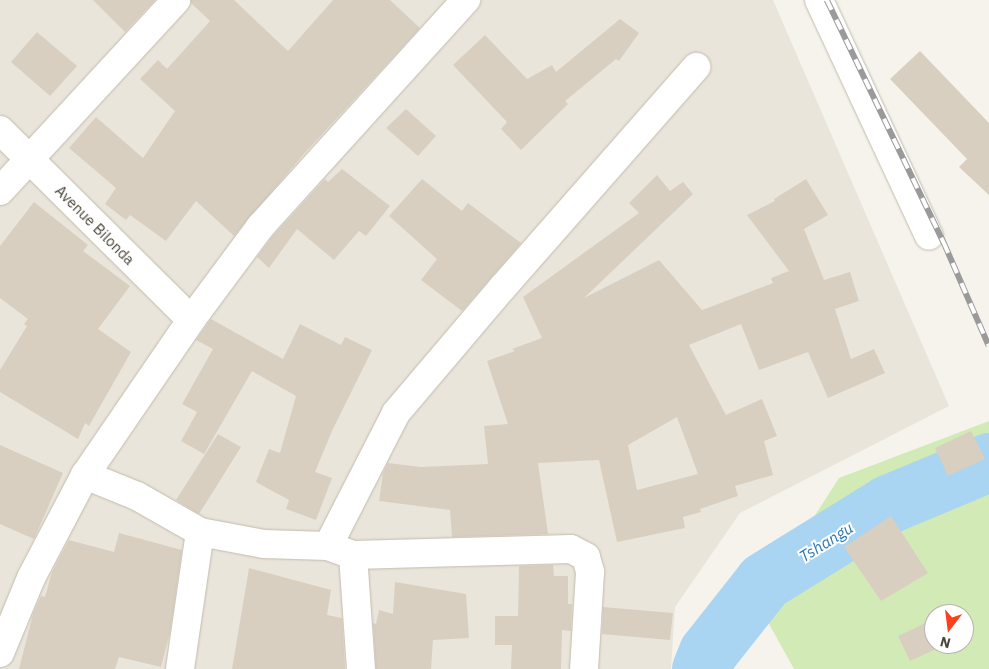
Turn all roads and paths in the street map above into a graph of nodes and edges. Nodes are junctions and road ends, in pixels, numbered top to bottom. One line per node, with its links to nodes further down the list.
1 (176, 0): 6 (street)
2 (466, 0): 9 (street)
3 (820, 0): 8 (street)
4 (696, 67): 12 (street)
5 (0, 130): 6 (street, Avenue Bilonda)
6 (29, 159): 7 (street); 9 (street, Avenue Bilonda)
7 (0, 191)
8 (929, 236)
9 (191, 320): 10 (street)
10 (85, 475): 11 (street); 13 (street)
11 (200, 532): 12 (street); 14 (street)
12 (340, 550): 15 (street); 16 (street)
13 (0, 653)
14 (180, 669)
15 (361, 669)
16 (584, 669)

